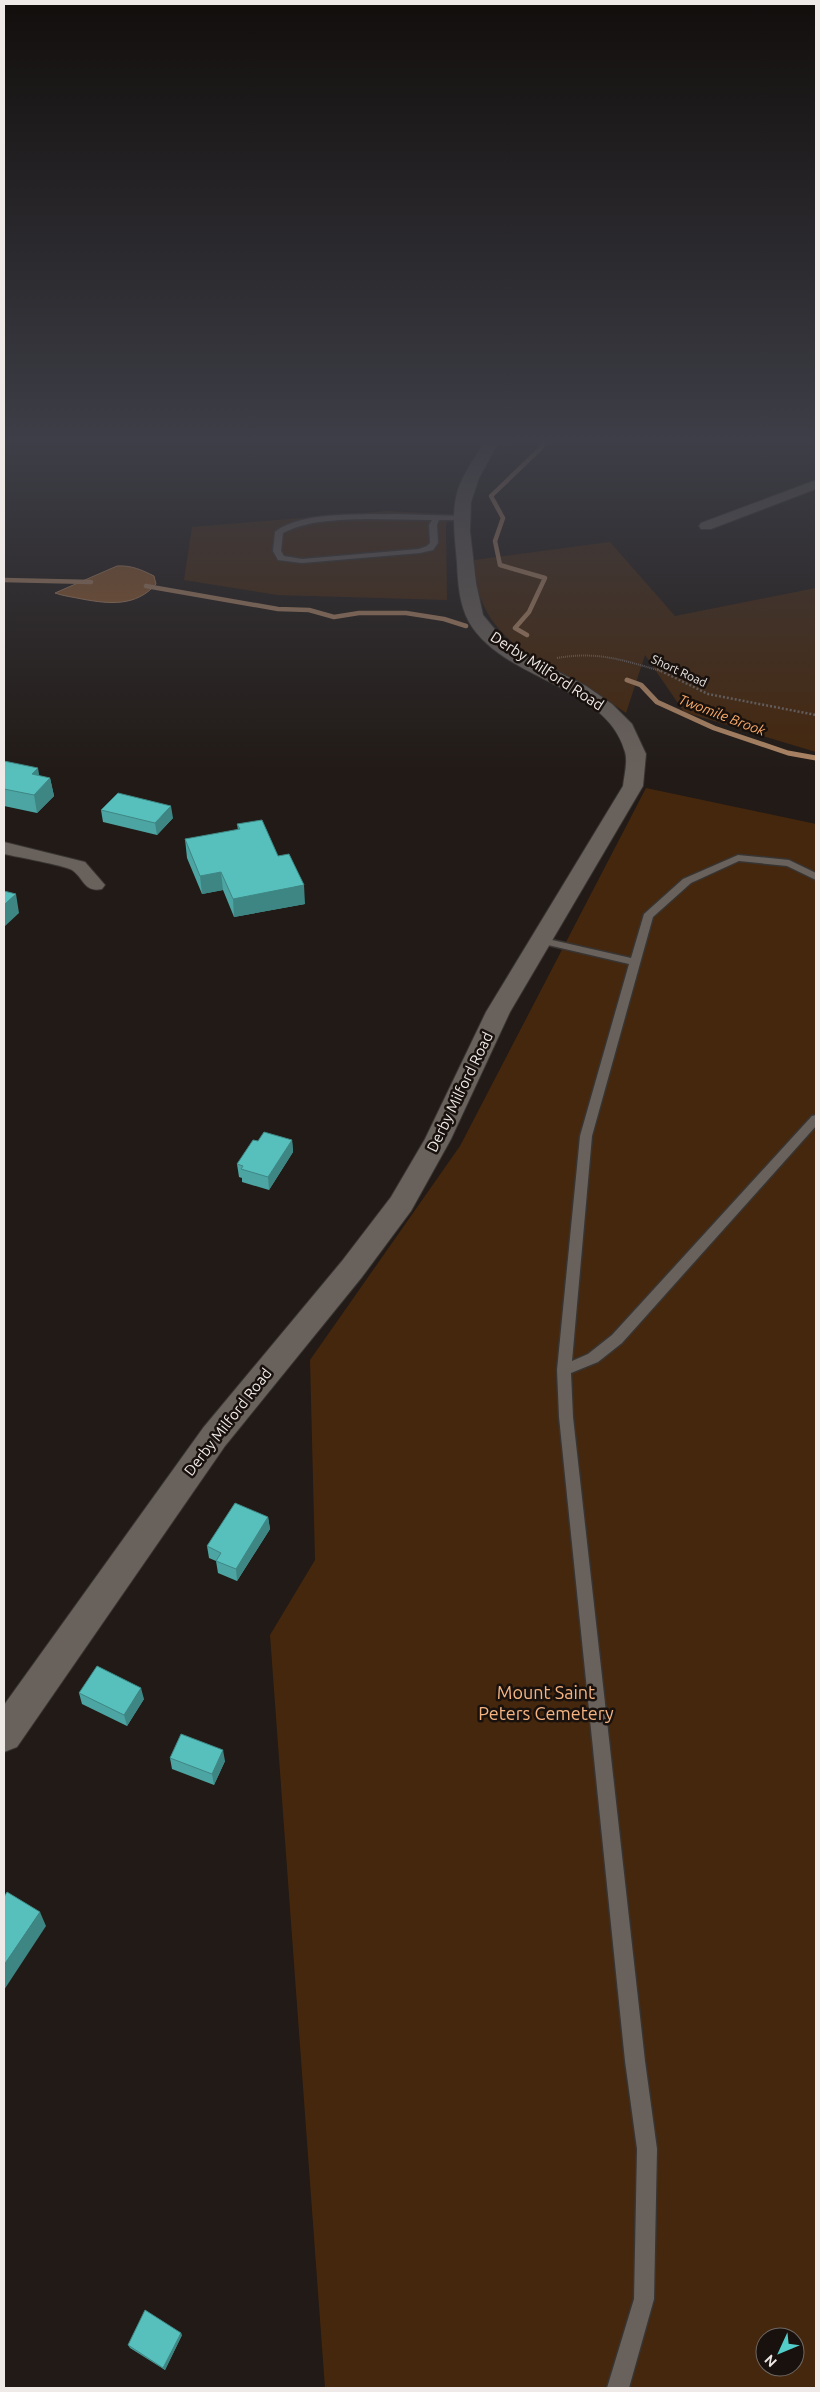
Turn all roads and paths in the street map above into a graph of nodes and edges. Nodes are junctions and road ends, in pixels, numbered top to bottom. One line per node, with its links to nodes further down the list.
1 (277, 550): 2 (lane)
2 (422, 550)
3 (465, 550): 4 (main road, Derby Milford Road)
4 (535, 666): 5 (path, Short Road); 9 (main road, Derby Milford Road)
5 (816, 715)
6 (4, 848): 8 (street)
7 (816, 876): 10 (lane)
8 (95, 885)
9 (540, 940): 10 (lane); 13 (main road, Derby Milford Road)
10 (634, 962): 12 (lane)
11 (816, 1119): 12 (lane)
12 (564, 1370): 14 (lane)
13 (4, 1735)
14 (618, 2388)

